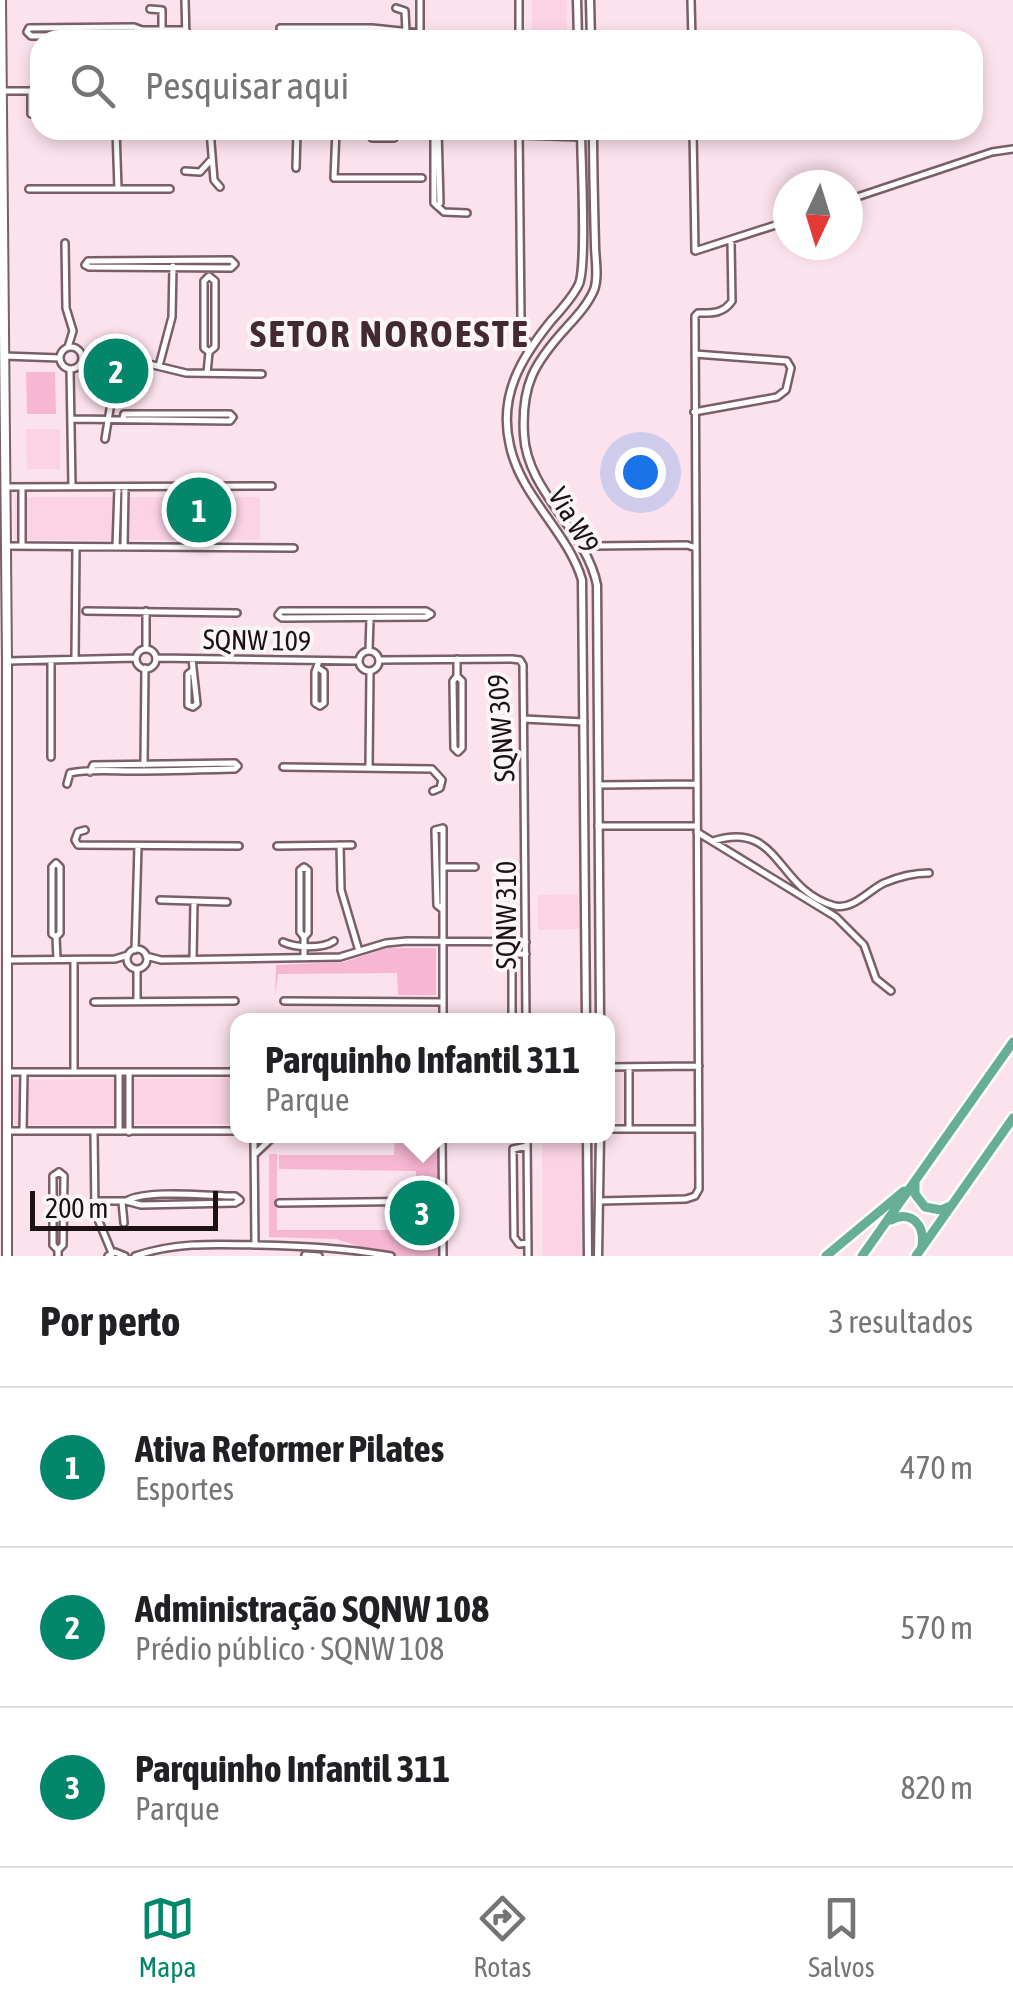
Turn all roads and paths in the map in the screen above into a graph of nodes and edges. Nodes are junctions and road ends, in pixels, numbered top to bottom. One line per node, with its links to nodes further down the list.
1 (0, 0): 22 (main road)
2 (185, 0): 13 (street)
3 (420, 0): 16 (street)
4 (520, 0): 17 (street)
5 (577, 0): 18 (street)
6 (590, 0): 19 (street)
7 (691, 0): 20 (street)
8 (150, 8): 12 (street)
9 (396, 8): 15 (street)
10 (280, 28): 14 (street)
11 (142, 30): 12 (street); 21 (street)
12 (162, 30): 13 (street)
13 (186, 30)
14 (389, 30)
15 (406, 30)
16 (420, 30)
17 (519, 30)
18 (578, 30)
19 (590, 30)
20 (692, 30)
21 (30, 35)
22 (1, 90): 23 (street); 52 (main road)
23 (30, 90)
24 (116, 140): 40 (street)
25 (210, 140): 34 (street)
26 (297, 140): 35 (street)
27 (336, 140): 37 (street)
28 (435, 140): 43 (street)
29 (520, 140): 49 (street)
30 (581, 140): 49 (street, Via W9)
31 (592, 140): 76 (street, Via W9)
32 (692, 140): 45 (street)
33 (1013, 149): 42 (street)
34 (210, 161): 36 (street); 38 (street)
35 (296, 168)
36 (185, 171)
37 (422, 178)
38 (220, 187)
39 (28, 189): 40 (street)
40 (118, 189): 41 (street)
41 (170, 189)
42 (863, 195)
43 (467, 213)
44 (773, 227): 45 (street)
45 (731, 242): 51 (street)
46 (65, 243): 48 (street)
47 (174, 264): 47 (street); 47 (street); 55 (street)
48 (68, 347): 53 (street); 54 (street)
49 (528, 349): 99 (street, Via W9)
50 (210, 352): 50 (street); 57 (street)
51 (695, 354): 60 (street); 60 (street)
52 (4, 356): 53 (street); 68 (main road)
53 (60, 358): 56 (street)
54 (82, 358): 55 (street); 56 (street)
55 (159, 366): 57 (street)
56 (70, 369): 62 (street)
57 (206, 373): 58 (street)
58 (262, 374)
59 (112, 403): 63 (street)
60 (694, 412): 75 (street)
61 (123, 418): 61 (street); 63 (street)
62 (71, 419): 63 (street); 66 (street)
63 (107, 419): 64 (street)
64 (106, 439)
65 (272, 486): 67 (street)
66 (72, 487): 67 (street); 69 (street)
67 (121, 487): 73 (street)
68 (6, 488): 69 (street); 70 (main road)
69 (22, 488): 71 (street)
70 (6, 546): 71 (street); 86 (main road)
71 (22, 546): 72 (street)
72 (76, 546): 73 (street); 88 (street)
73 (120, 547): 74 (street)
74 (294, 548)
75 (696, 548): 76 (street); 105 (street)
76 (585, 550): 98 (street, Via W9)
77 (86, 611): 78 (street)
78 (146, 611): 79 (street); 81 (street)
79 (237, 612)
80 (370, 614): 80 (street); 80 (street); 82 (street)
81 (146, 649): 83 (street); 84 (street)
82 (369, 650): 89 (street); 91 (street)
83 (136, 658): 88 (street); 93 (street)
84 (156, 658): 85 (street, SQNW 109); 93 (street)
85 (192, 658): 92 (street, SQNW 109); 94 (street)
86 (7, 660): 87 (street); 140 (main road)
87 (51, 660): 88 (street); 100 (street)
88 (74, 660)
89 (379, 660): 90 (street, SQNW 309); 95 (street)
90 (457, 660): 96 (street); 97 (street, SQNW 309)
91 (358, 661): 92 (street, SQNW 109); 95 (street)
92 (318, 664): 92 (street)
93 (145, 668): 102 (street)
94 (192, 671): 94 (street)
95 (370, 671): 103 (street)
96 (457, 676): 96 (street)
97 (524, 719): 99 (street); 108 (street, SQNW 309)
98 (596, 720): 99 (street); 106 (street, Via W9)
99 (584, 722): 154 (street, Via W9)
100 (51, 758)
101 (284, 766): 103 (street)
102 (144, 768): 102 (street); 104 (street)
103 (369, 768): 107 (street)
104 (67, 784)
105 (696, 784): 106 (street); 110 (street)
106 (598, 785): 109 (street, Via W9)
107 (434, 791)
108 (526, 810): 130 (street, SQNW 310)
109 (598, 826): 110 (street); 155 (street, Via W9)
110 (697, 829): 112 (street); 157 (street)
111 (85, 830): 115 (street)
112 (712, 842): 120 (street); 145 (street)
113 (340, 845): 114 (street); 117 (street); 133 (street)
114 (352, 845)
115 (138, 846): 116 (street); 132 (street)
116 (238, 846)
117 (277, 846)
118 (446, 867): 119 (street); 124 (street); 124 (street)
119 (475, 867)
120 (930, 873)
121 (160, 900): 122 (street)
122 (194, 901): 123 (street); 139 (street)
123 (227, 902)
124 (442, 909): 129 (street)
125 (56, 936): 125 (street); 138 (street)
126 (304, 937): 126 (street); 131 (street)
127 (283, 942): 131 (street)
128 (334, 942): 131 (street)
129 (442, 942): 130 (street); 133 (street); 150 (street)
130 (526, 942): 134 (street, SQNW 310)
131 (304, 946): 137 (street)
132 (135, 950): 135 (street); 136 (street)
133 (359, 950): 137 (street)
134 (526, 954): 152 (street); 153 (street, SQNW 310)
135 (128, 956): 142 (street); 144 (street)
136 (146, 956): 143 (street); 144 (street)
137 (304, 958): 139 (street)
138 (57, 959): 140 (street); 141 (street)
139 (193, 959): 143 (street)
140 (5, 960): 160 (main road)
141 (74, 960): 142 (street); 162 (street)
142 (115, 960): 144 (street)
143 (161, 960): 144 (street)
144 (136, 968): 146 (street)
145 (891, 991)
146 (137, 1001): 147 (street); 149 (street)
147 (236, 1001)
148 (284, 1001): 150 (street)
149 (94, 1002)
150 (443, 1002): 151 (street)
151 (443, 1013)
152 (512, 1013)
153 (526, 1013)
154 (586, 1013)
155 (600, 1013)
156 (1013, 1042): 184 (highway)
157 (698, 1066): 159 (street); 167 (street)
158 (615, 1067): 159 (street)
159 (629, 1067): 169 (street)
160 (7, 1072): 161 (street); 170 (main road)
161 (24, 1072): 162 (street); 171 (street)
162 (74, 1072): 163 (street)
163 (119, 1072): 164 (street); 174 (street)
164 (129, 1072): 165 (street); 175 (street)
165 (230, 1072)
166 (1013, 1118): 190 (highway)
167 (699, 1128): 169 (street); 185 (street)
168 (615, 1129): 169 (street)
169 (629, 1129)
170 (8, 1131): 171 (street); 200 (main road)
171 (24, 1131): 173 (street)
172 (230, 1131): 175 (street)
173 (94, 1132): 174 (street); 186 (street)
174 (119, 1132): 175 (street)
175 (129, 1132)
176 (254, 1143): 183 (street)
177 (267, 1143): 183 (street)
178 (442, 1143): 188 (street)
179 (527, 1143): 182 (street)
180 (587, 1143): 208 (street)
181 (600, 1143): 185 (street)
182 (527, 1146): 193 (street); 193 (street)
183 (255, 1154): 194 (street)
184 (913, 1183): 190 (highway); 191 (highway); 210 (highway)
185 (599, 1200): 209 (street)
186 (94, 1201): 187 (street); 198 (street)
187 (124, 1201): 187 (street); 192 (street)
188 (443, 1201): 189 (street); 206 (street)
189 (279, 1203)
190 (952, 1204): 196 (highway)
191 (886, 1222): 196 (highway); 211 (highway)
192 (124, 1223)
193 (528, 1243): 207 (street)
194 (255, 1245): 195 (street); 202 (street)
195 (305, 1245): 199 (street); 203 (street)
196 (919, 1252)
197 (58, 1253): 197 (street)
198 (110, 1254): 201 (street)
199 (360, 1254): 205 (street)
200 (7, 1256)
201 (125, 1256)
202 (135, 1256)
203 (305, 1256): 204 (street)
204 (318, 1256)
205 (391, 1256)
206 (443, 1256)
207 (528, 1256)
208 (588, 1256)
209 (598, 1256)
210 (826, 1256)
211 (862, 1256)

